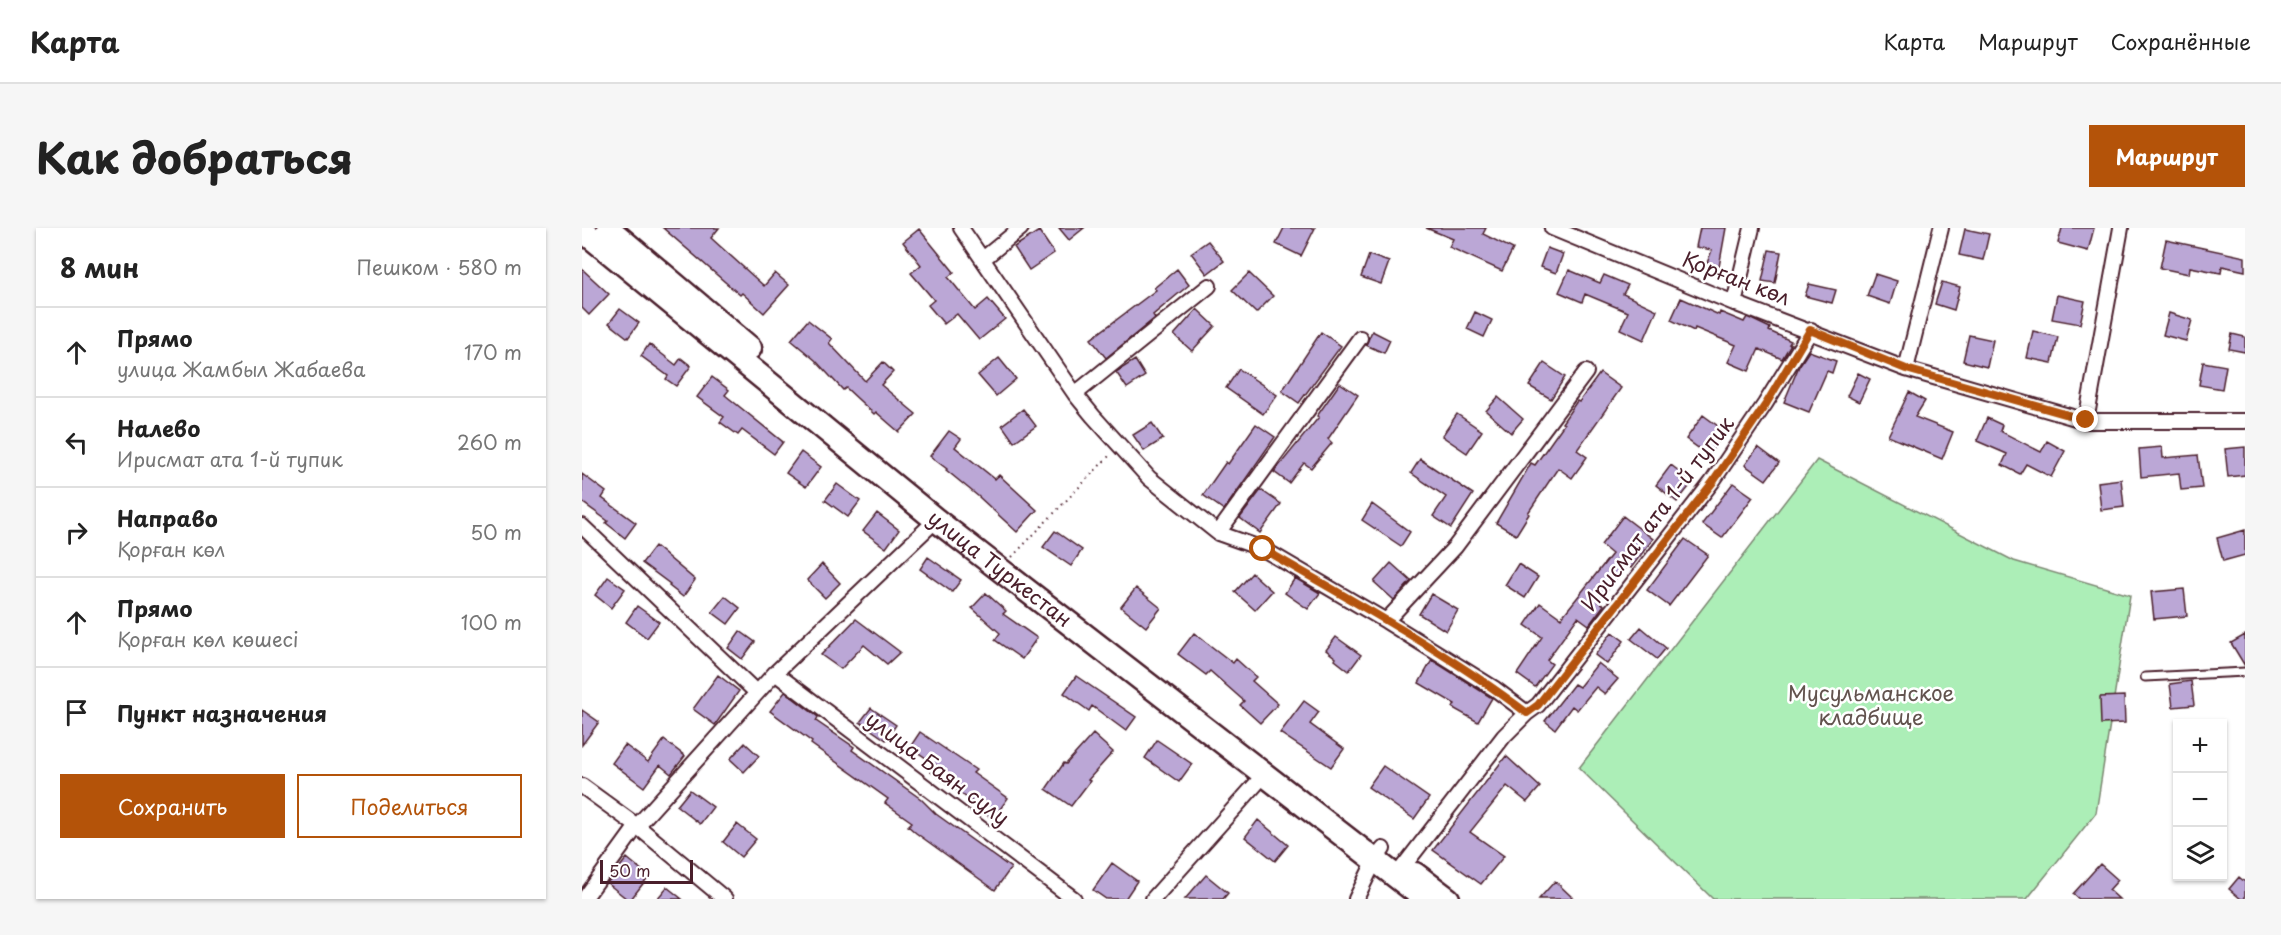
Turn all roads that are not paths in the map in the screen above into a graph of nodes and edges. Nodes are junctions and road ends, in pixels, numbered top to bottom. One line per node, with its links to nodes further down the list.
1 (608, 228): 32 (highway, улица Туркестан)
2 (962, 228): 10 (street)
3 (1021, 228): 10 (street)
4 (1552, 228): 9 (street, Қорған көл)
5 (1752, 228): 12 (street)
6 (1941, 228): 15 (street)
7 (2121, 228): 18 (street)
8 (582, 230): 20 (highway, улица Туркестан)
9 (1577, 233): 12 (street, Қорған көл)
10 (983, 259): 17 (street)
11 (1209, 286): 17 (street)
12 (1734, 303): 13 (street, Қорған көл)
13 (1810, 330): 15 (street, Қорған көл); 28 (street, Ирисмат ата 1-й тупик)
14 (1360, 338): 22 (street)
15 (1906, 369): 18 (street, Қорған көл)
16 (1586, 372): 23 (street)
17 (1075, 394): 22 (street)
18 (2086, 420): 19 (street, Қорған көл)
19 (2245, 421)
20 (936, 520): 25 (street); 29 (highway, улица Туркестан)
21 (582, 526): 27 (street)
22 (1218, 533): 23 (street)
23 (1386, 621): 28 (street)
24 (2245, 672): 26 (lane)
25 (775, 673): 27 (street); 36 (street, улица Баян сулу)
26 (2145, 677)
27 (757, 693): 31 (street)
28 (1527, 713): 33 (street, Ирисмат ата 1-й тупик)
29 (1264, 775): 32 (highway, улица Туркестан); 37 (street)
30 (582, 786): 31 (street)
31 (637, 826): 34 (street); 35 (street)
32 (1379, 855): 33 (highway, улица Туркестан); 38 (street)
33 (1400, 871): 39 (highway, улица Туркестан); 40 (highway, улица Туркестан)
34 (584, 899)
35 (725, 899)
36 (1074, 899)
37 (1153, 899)
38 (1356, 899)
39 (1425, 899)
40 (1448, 899)

